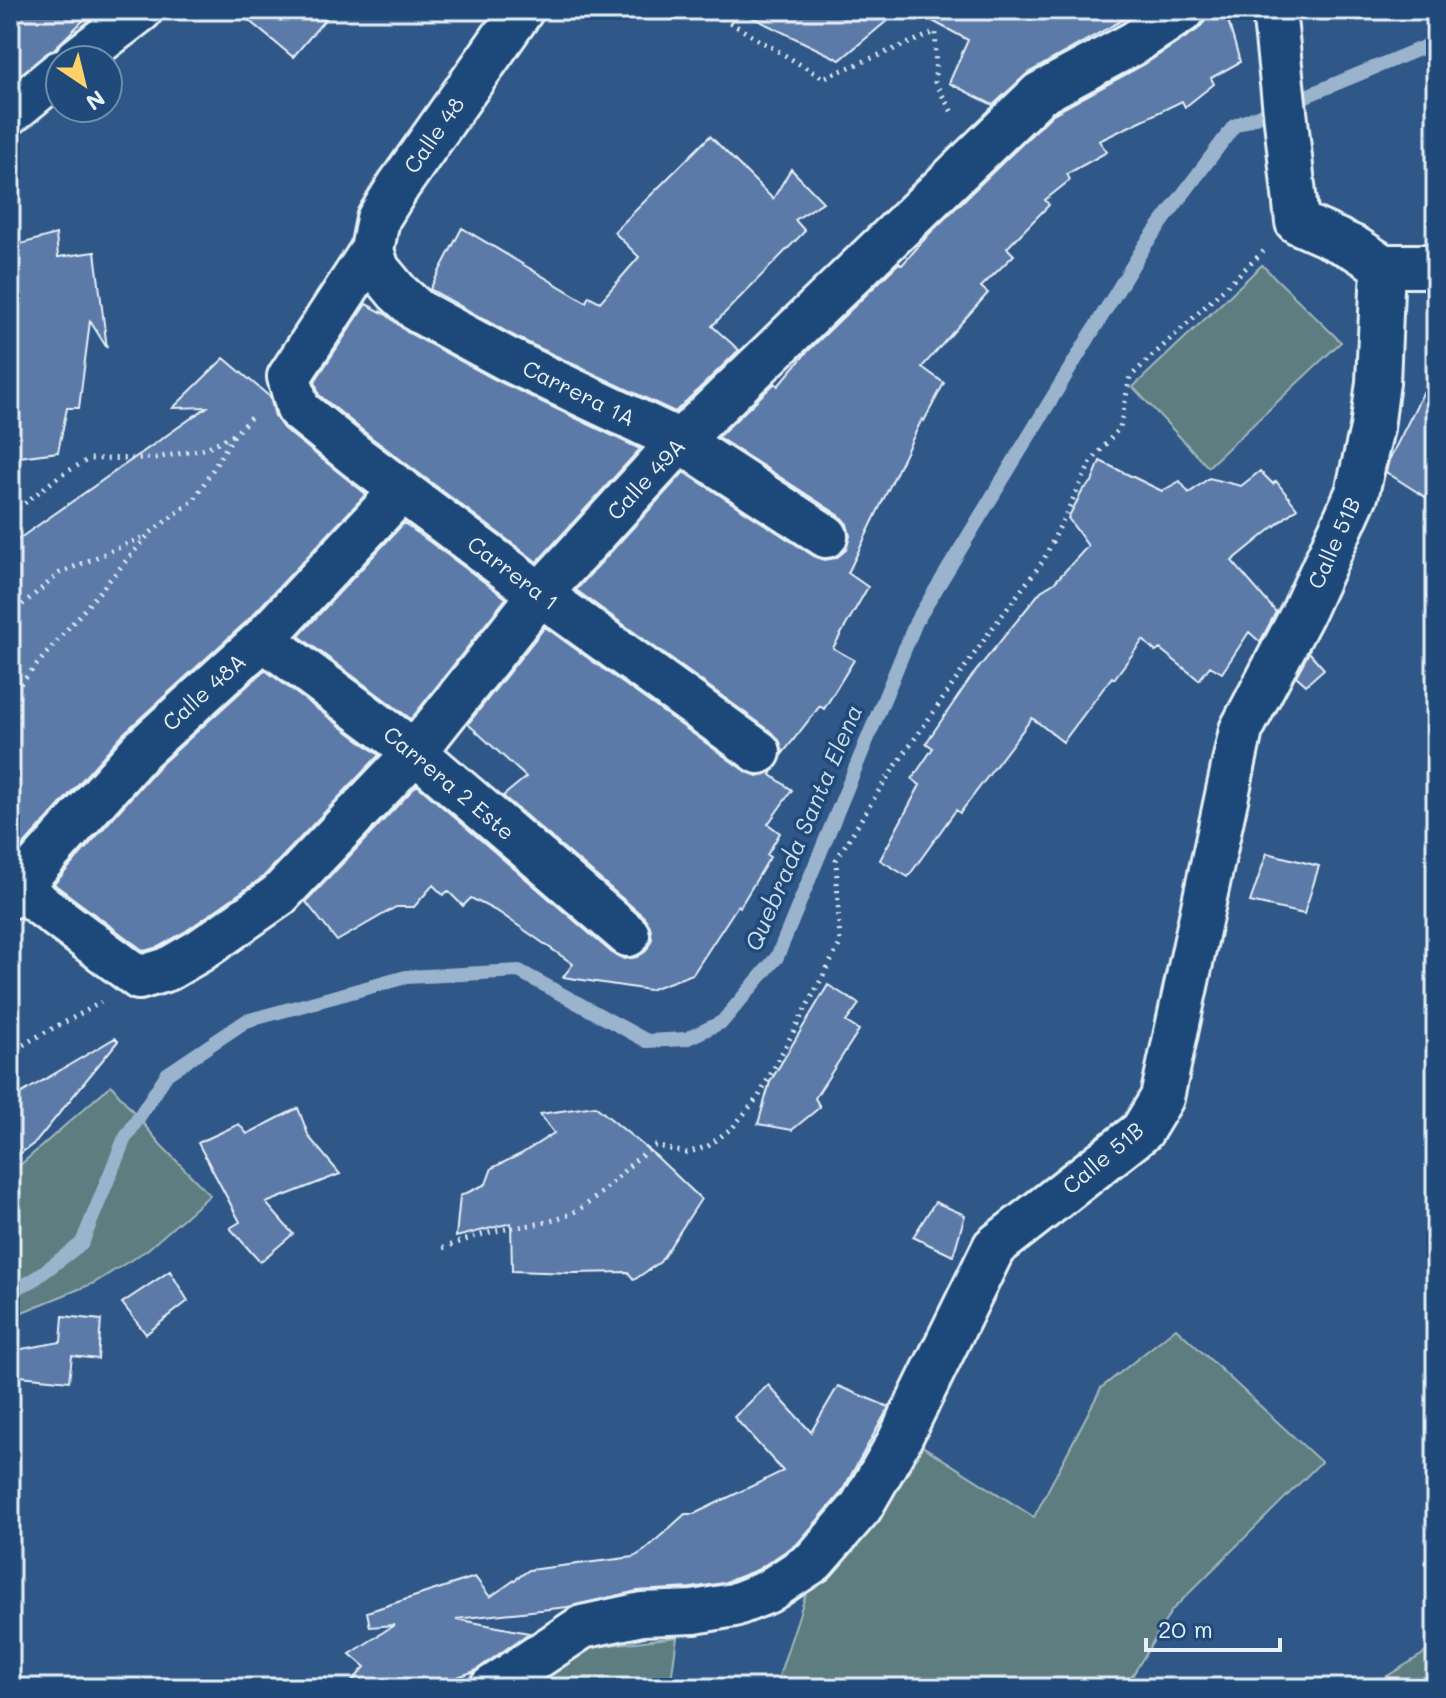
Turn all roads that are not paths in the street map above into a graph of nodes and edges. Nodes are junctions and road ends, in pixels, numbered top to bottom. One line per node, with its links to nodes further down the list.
1 (141, 10): 5 (street)
2 (522, 10): 8 (street, Calle 48)
3 (1184, 10): 12 (street, Calle 49A)
4 (1274, 24): 9 (street)
5 (97, 44)
6 (44, 85): 7 (street)
7 (10, 113)
8 (375, 259): 11 (street, Calle 48); 12 (street, Carrera 1A)
9 (1383, 266): 10 (street); 21 (street, Calle 51B)
10 (1436, 266)
11 (289, 377): 13 (street, Carrera 1)
12 (680, 441): 14 (street, Carrera 1A); 15 (street, Calle 49A)
13 (402, 490): 15 (street, Carrera 1); 16 (street, Calle 48A)
14 (826, 536)
15 (540, 594): 17 (street, Calle 49A); 18 (street, Carrera 1)
16 (263, 639): 17 (street, Carrera 2 Este); 19 (street, Calle 48A)
17 (415, 752): 19 (street, Calle 49A); 20 (street, Carrera 2 Este)
18 (759, 752)
19 (15, 893)
20 (628, 935)
21 (491, 1688)

